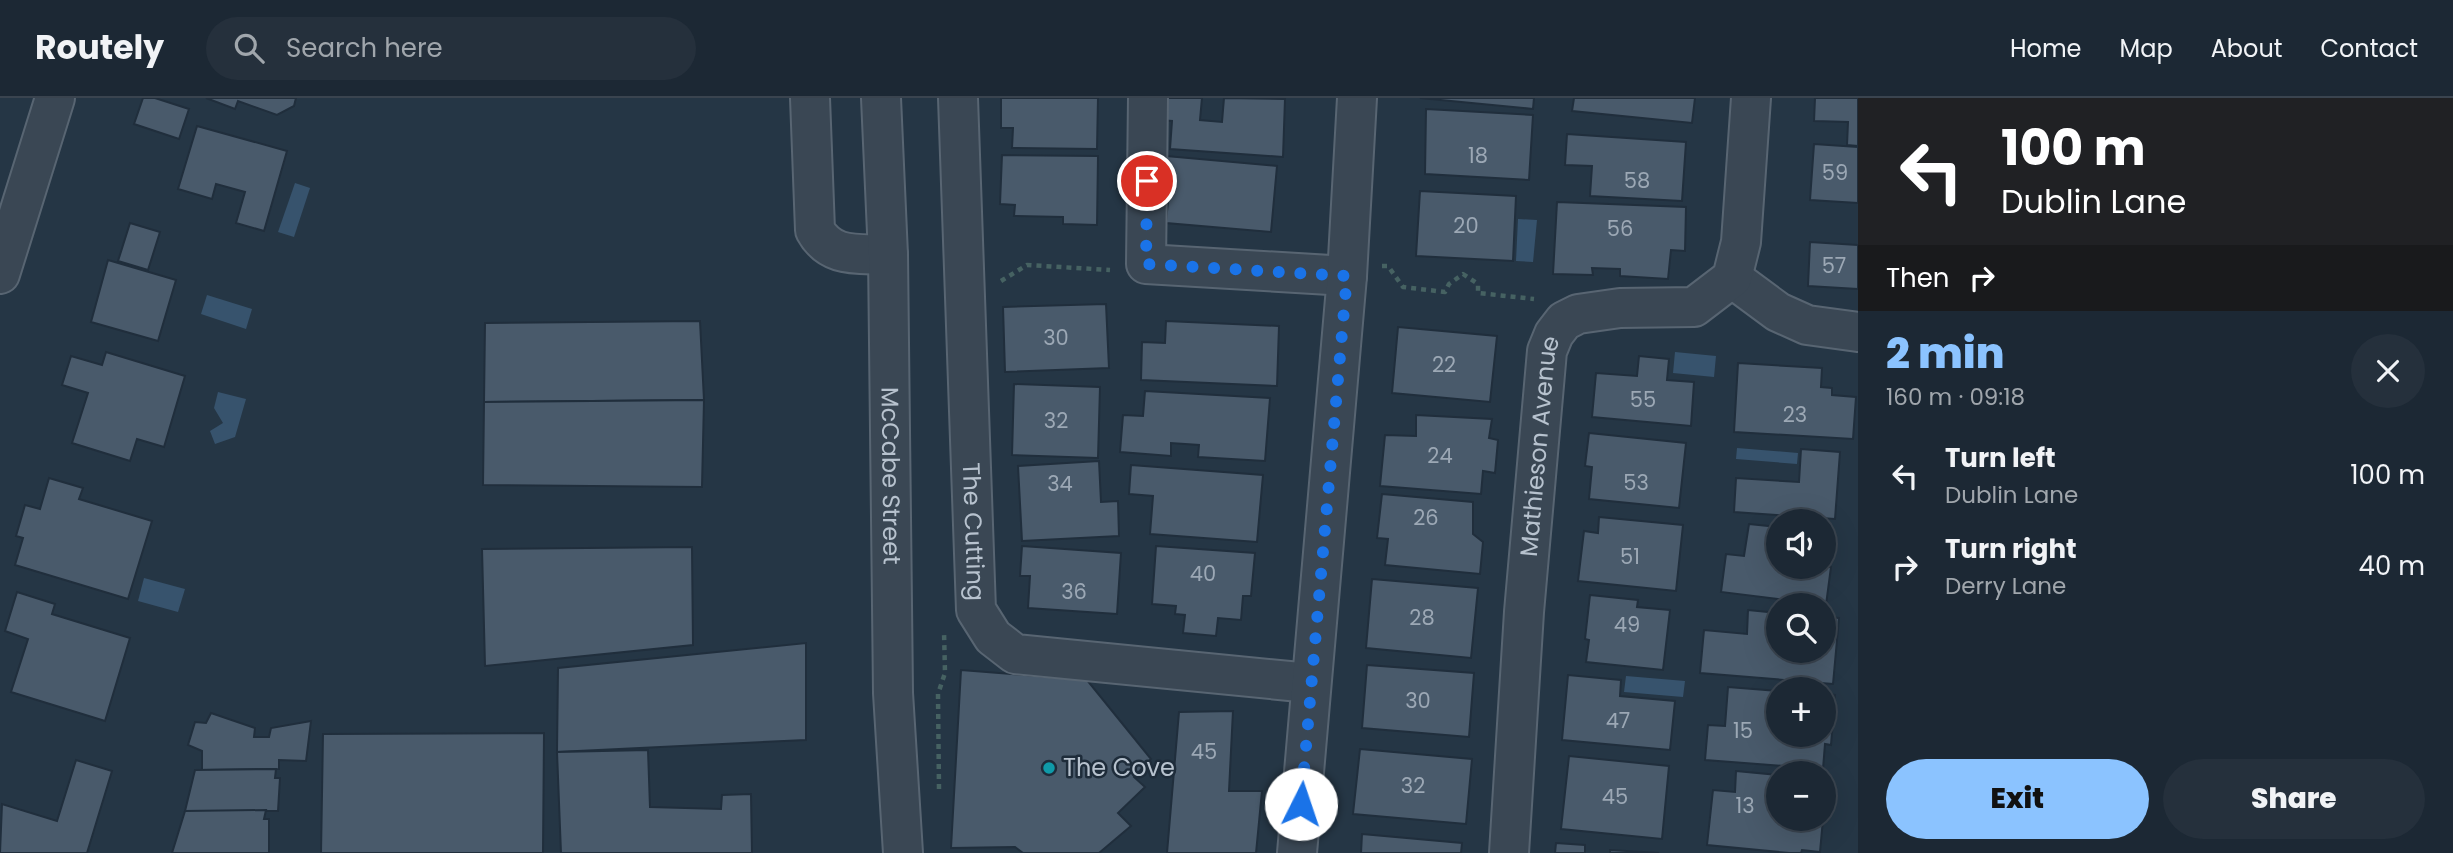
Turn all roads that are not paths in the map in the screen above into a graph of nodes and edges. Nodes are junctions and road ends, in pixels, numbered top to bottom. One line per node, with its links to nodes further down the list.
1 (55, 98): 8 (street)
2 (810, 98): 9 (street)
3 (881, 98): 9 (street, McCabe Street)
4 (958, 98): 14 (street, The Cutting)
5 (1148, 98): 11 (street)
6 (1357, 98): 11 (street)
7 (1751, 98): 12 (street)
8 (8, 213): 10 (street)
9 (888, 255): 15 (street, McCabe Street)
10 (0, 274)
11 (1347, 276): 14 (street)
12 (1732, 278): 13 (street); 17 (street, Mathieson Avenue)
13 (1858, 332)
14 (1310, 683): 16 (street)
15 (903, 853)
16 (1297, 853)
17 (1508, 853)

